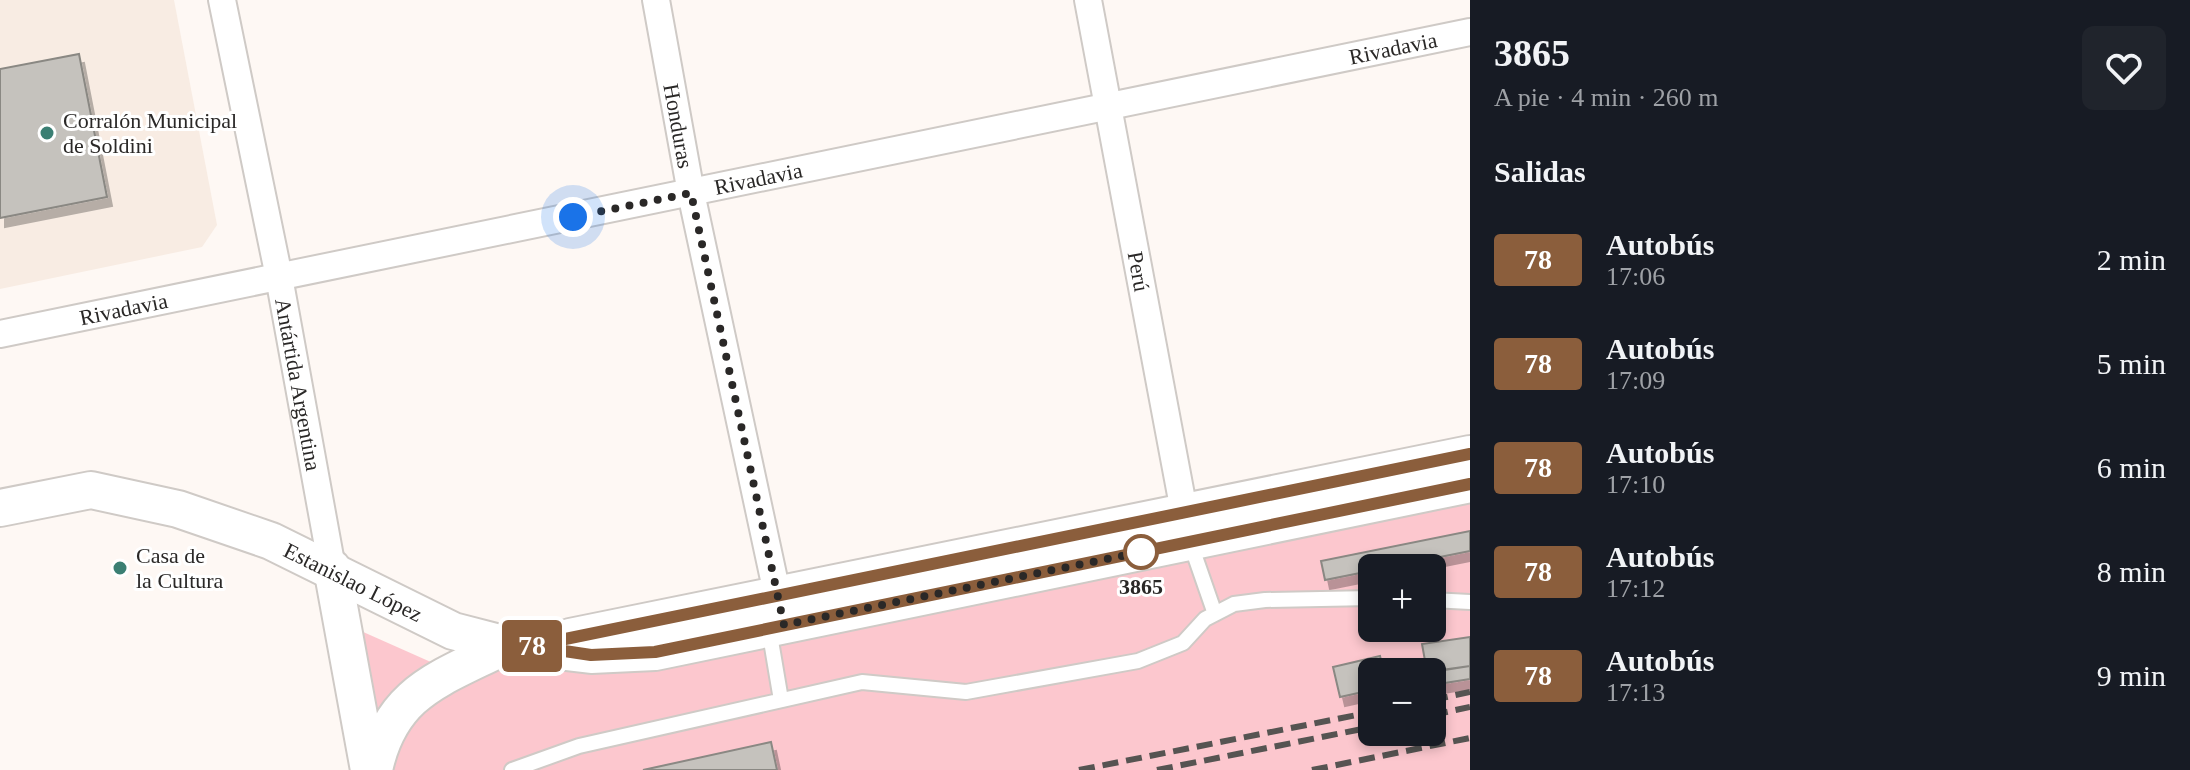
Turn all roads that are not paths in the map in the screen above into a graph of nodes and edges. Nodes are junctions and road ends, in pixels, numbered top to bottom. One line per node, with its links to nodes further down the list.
1 (222, 0): 7 (street, Antártida Argentina)
2 (656, 0): 6 (street, Honduras)
3 (1088, 0): 5 (street, Perú)
4 (1470, 32): 5 (street, Rivadavia)
5 (1108, 107): 6 (street, Rivadavia); 13 (street, Perú)
6 (691, 193): 7 (street, Rivadavia); 20 (street, Honduras)
7 (279, 277): 8 (street, Rivadavia); 15 (street, Antártida Argentina)
8 (0, 334)
9 (1470, 454): 13 (main road, Estanislao López)
10 (1470, 484): 13 (main road, Estanislao López)
11 (0, 508): 12 (main road, Estanislao López)
12 (178, 509): 14 (main road, Estanislao López); 15 (main road, Estanislao López)
13 (1187, 527): 19 (lane); 20 (main road, Estanislao López)
14 (0, 531)
15 (332, 568): 21 (main road, Estanislao López); 23 (main road, Antártida Argentina)
16 (1358, 598): 19 (lane)
17 (1446, 601): 18 (lane)
18 (1470, 602)
19 (1215, 614): 22 (lane)
20 (777, 617): 21 (main road, Estanislao López); 22 (lane)
21 (519, 645): 23 (main road, Antártida Argentina)
22 (781, 700): 24 (lane)
23 (371, 770)
24 (512, 770)

